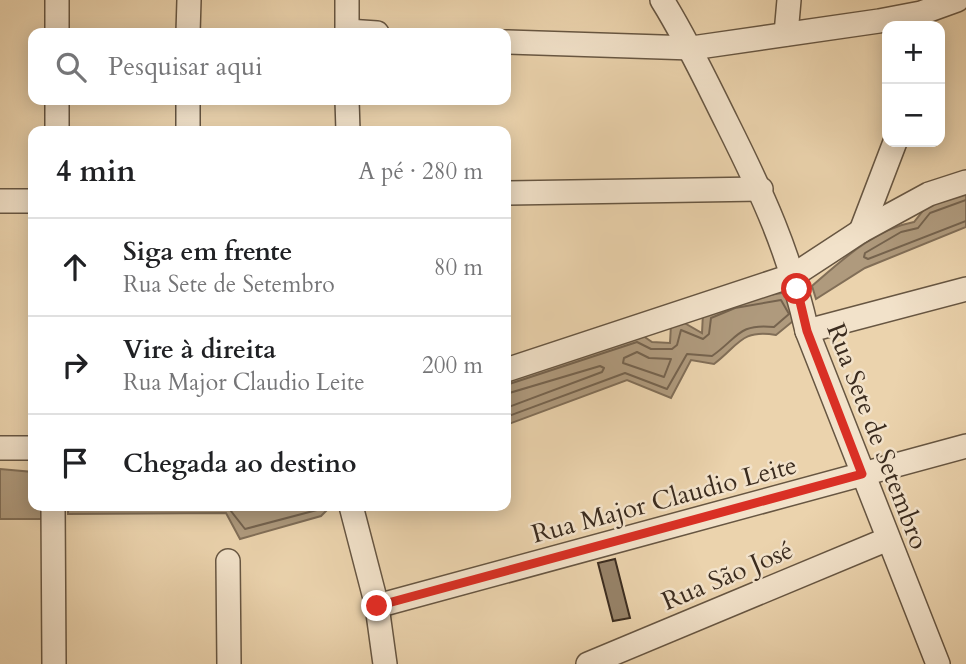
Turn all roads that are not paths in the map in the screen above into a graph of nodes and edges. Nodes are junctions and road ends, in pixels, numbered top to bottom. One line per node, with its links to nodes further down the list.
1 (57, 0): 8 (street)
2 (188, 0): 9 (street)
3 (346, 0): 10 (street)
4 (662, 0): 13 (street, Rua Sete de Setembro)
5 (789, 0): 11 (street)
6 (957, 0): 7 (street)
7 (921, 13): 11 (street)
8 (57, 28)
9 (188, 28)
10 (347, 28)
11 (786, 34): 13 (street)
12 (511, 41): 13 (street)
13 (692, 48): 22 (street, Rua Sete de Setembro)
14 (57, 105): 17 (street)
15 (188, 105): 18 (street)
16 (347, 105): 19 (street)
17 (57, 126)
18 (188, 126)
19 (348, 126)
20 (893, 147): 26 (street)
21 (966, 182): 26 (street)
22 (761, 189): 23 (street); 27 (street, Rua Sete de Setembro)
23 (511, 193)
24 (0, 201): 25 (street)
25 (28, 201)
26 (861, 231): 27 (street)
27 (796, 282): 29 (street, Rua Sete de Setembro); 30 (street)
28 (966, 289): 29 (street)
29 (805, 322): 34 (street, Rua Sete de Setembro)
30 (511, 368)
31 (966, 446): 34 (street, Rua Major Claudio Leite)
32 (0, 448): 33 (street)
33 (28, 448)
34 (862, 474): 37 (street, Rua Sete de Setembro); 39 (street, Rua Major Claudio Leite)
35 (53, 511): 40 (street)
36 (352, 511): 39 (street)
37 (888, 539): 43 (street, Rua São José); 44 (street, Rua Sete de Setembro)
38 (228, 561): 41 (street)
39 (377, 606): 42 (street)
40 (54, 664)
41 (229, 664)
42 (384, 664)
43 (588, 664)
44 (938, 664)

